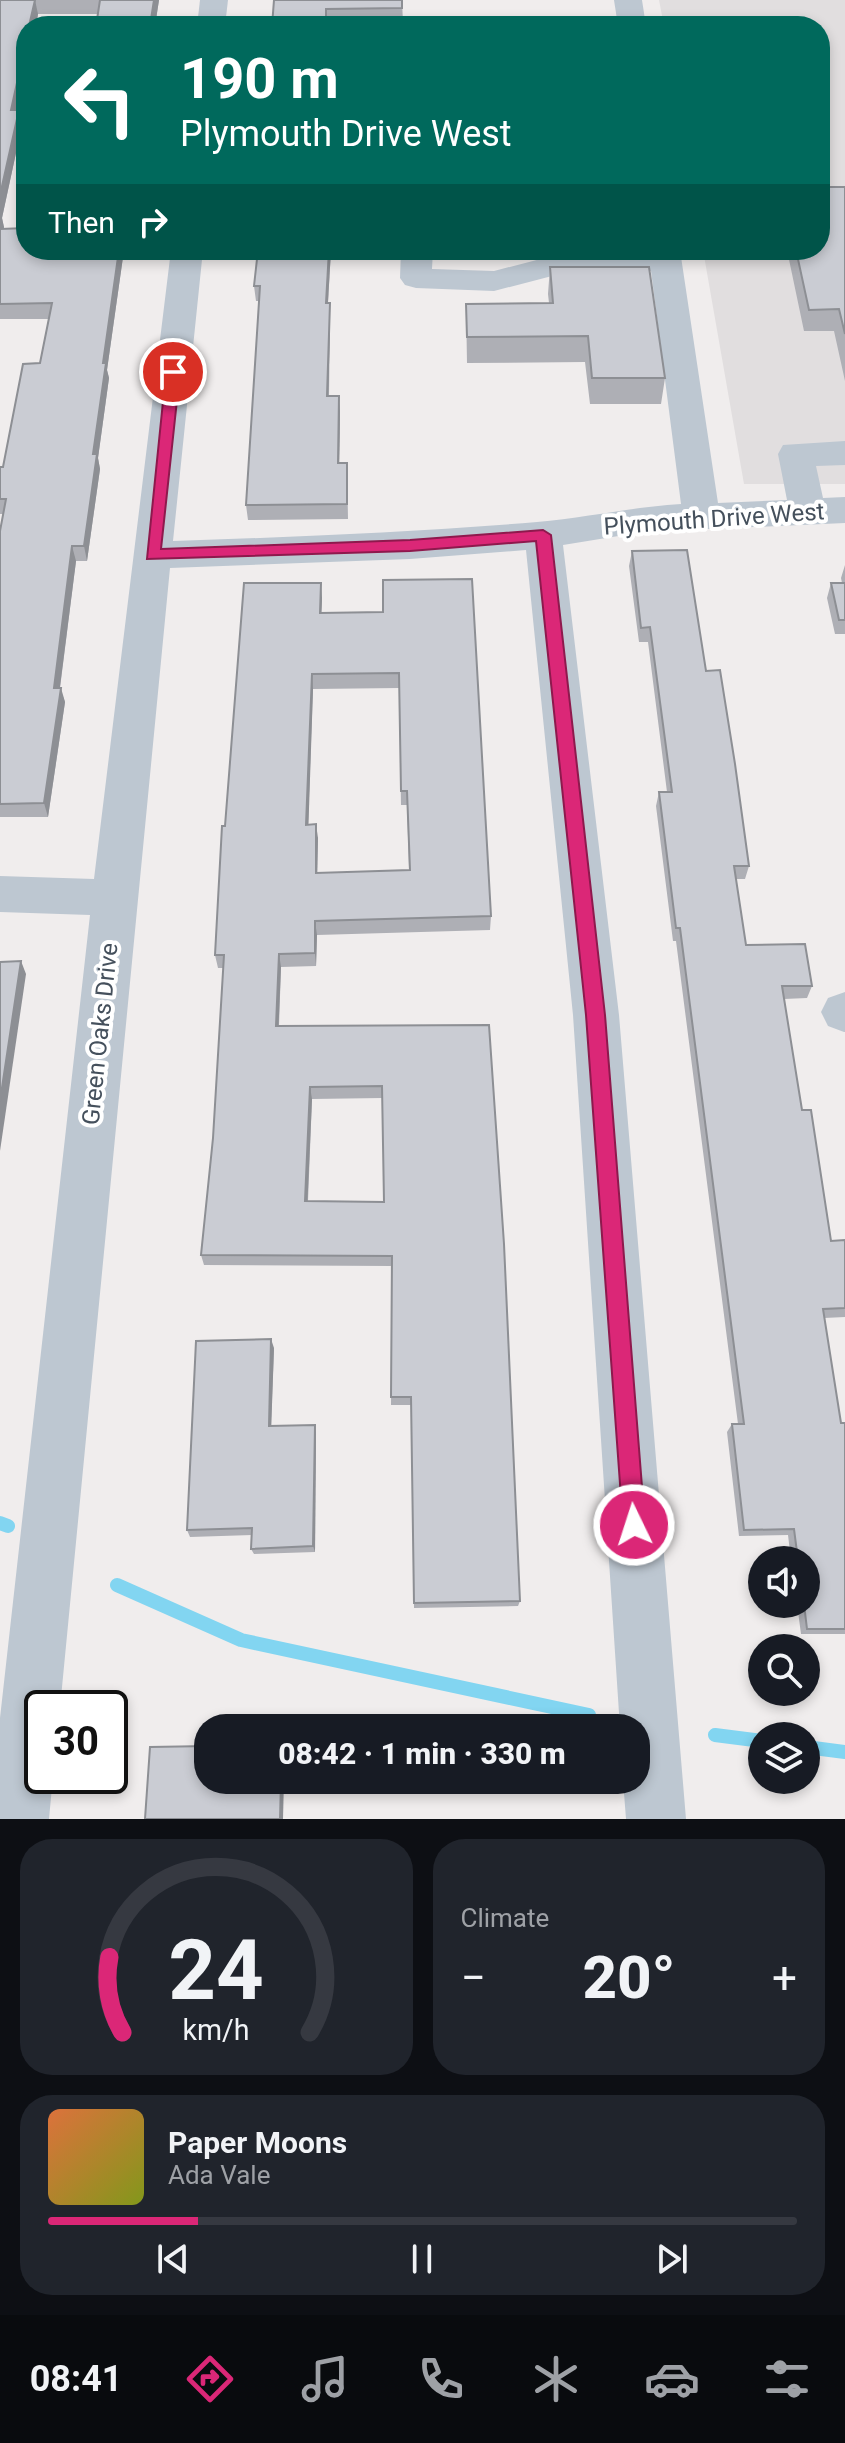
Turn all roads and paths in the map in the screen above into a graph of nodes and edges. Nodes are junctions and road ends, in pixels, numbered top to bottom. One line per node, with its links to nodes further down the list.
1 (186, 260): 10 (street, Green Oaks Drive)
2 (417, 260): 3 (street)
3 (613, 260)
4 (665, 260): 8 (street)
5 (845, 453): 7 (street)
6 (845, 510): 7 (street, Plymouth Drive West)
7 (807, 511): 8 (street, Plymouth Drive West)
8 (701, 515): 9 (street, Plymouth Drive West)
9 (543, 535): 10 (street, Plymouth Drive West); 14 (street)
10 (153, 555): 12 (street, Green Oaks Drive)
11 (0, 894): 12 (street)
12 (114, 898): 13 (street, Green Oaks Drive)
13 (19, 1819)
14 (656, 1819)

